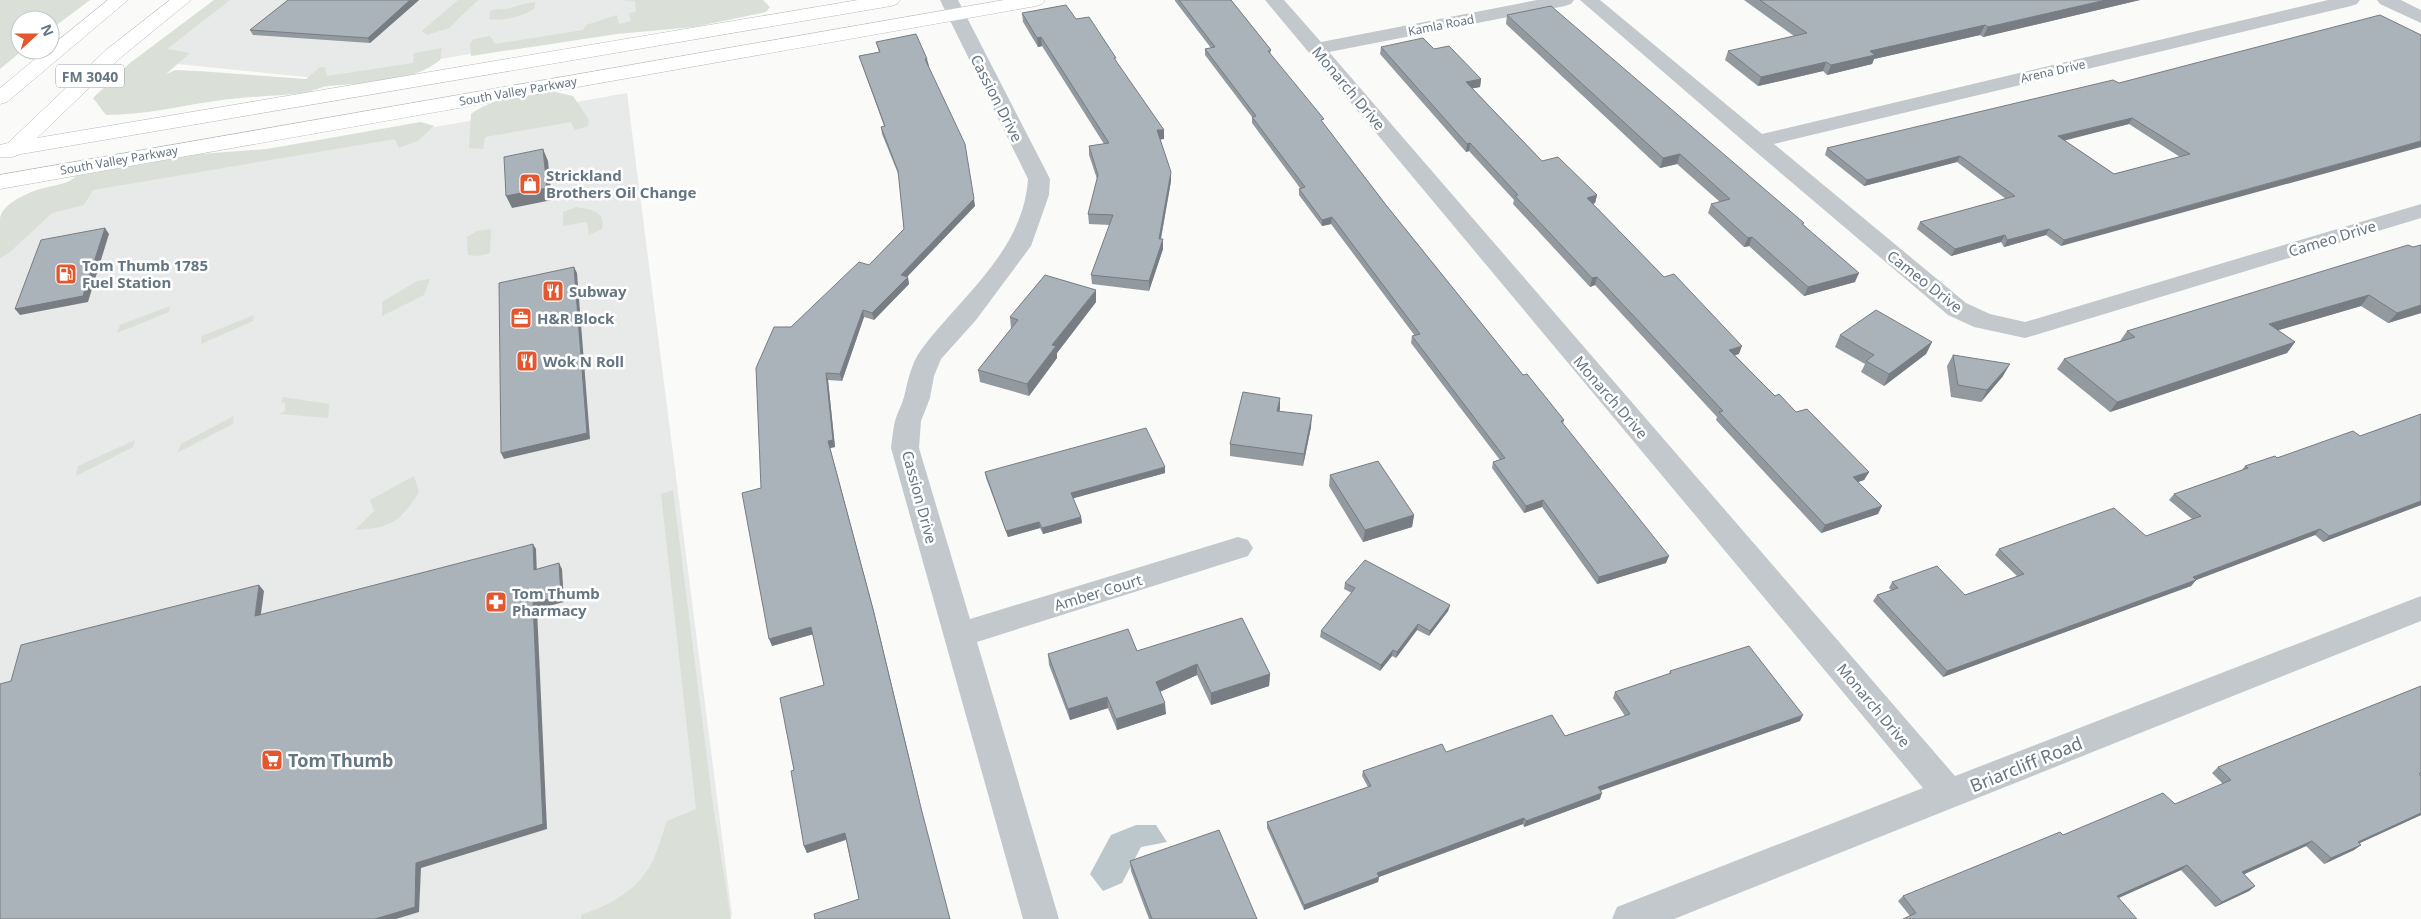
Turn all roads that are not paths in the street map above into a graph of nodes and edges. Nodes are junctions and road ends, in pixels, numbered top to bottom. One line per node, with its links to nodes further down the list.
1 (119, 0): 14 (main road, FM 3040)
2 (182, 0): 17 (main road, FM 3040)
3 (891, 0): 13 (main road, South Valley Parkway)
4 (1036, 0): 10 (main road, South Valley Parkway)
5 (1274, 0): 12 (street, Monarch Drive)
6 (1565, 0): 12 (street, Kamla Road)
7 (1589, 0): 16 (street, Cameo Drive)
8 (2351, 0): 16 (street, Arena Drive)
9 (2386, 0): 11 (street)
10 (952, 7): 15 (main road, South Valley Parkway); 22 (street, Cassion Drive)
11 (2421, 17)
12 (1316, 49): 23 (street, Monarch Drive)
13 (455, 74): 15 (main road); 17 (main road, South Valley Parkway)
14 (0, 98)
15 (456, 101): 18 (main road, South Valley Parkway)
16 (1756, 142): 19 (street, Cameo Drive)
17 (5, 154)
18 (0, 182)
19 (2421, 211)
20 (1238, 548): 22 (street, Amber Court)
21 (2421, 608): 23 (street, Briarcliff Road)
22 (958, 635): 24 (street, Cassion Drive)
23 (1949, 794): 25 (street, Briarcliff Road)
24 (1041, 919)
25 (1630, 919)

